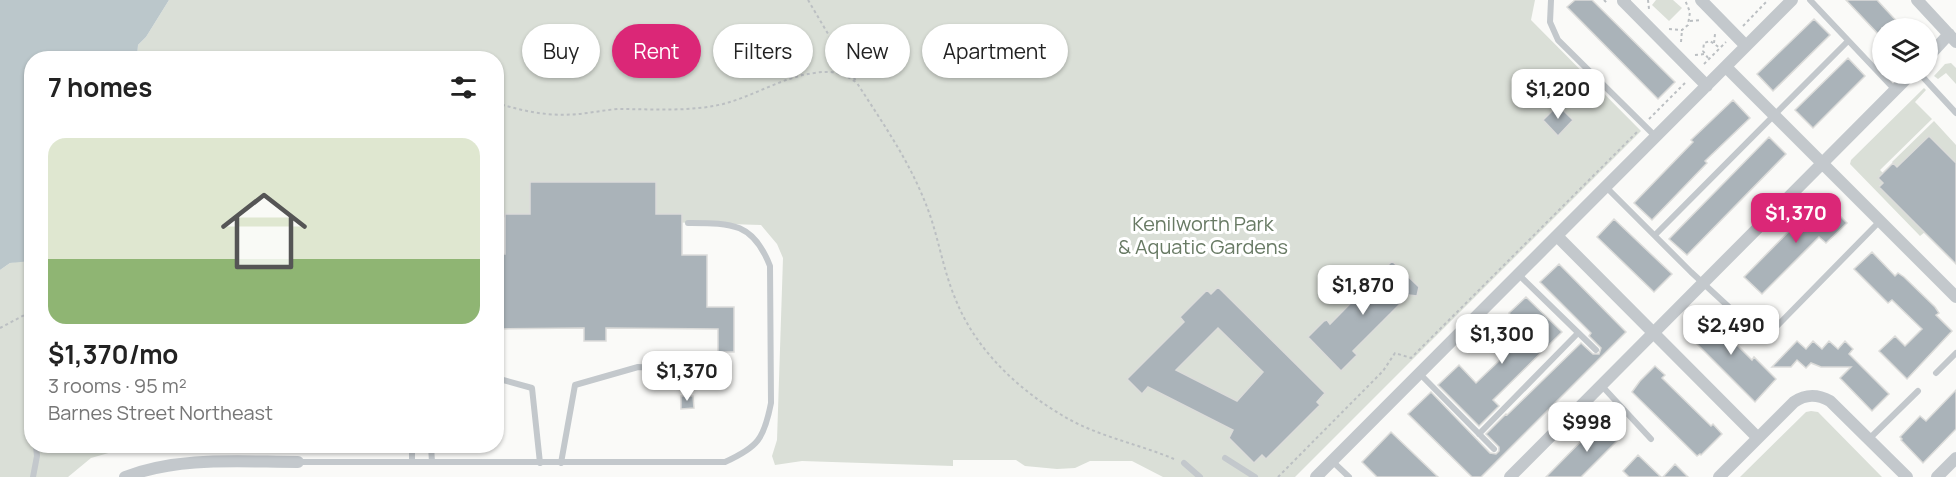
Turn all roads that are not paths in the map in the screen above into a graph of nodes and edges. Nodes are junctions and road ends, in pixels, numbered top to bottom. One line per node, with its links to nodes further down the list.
1 (1551, 0): 18 (lane)
2 (1701, 0): 9 (street)
3 (1792, 0): 9 (street)
4 (1810, 0): 8 (lane)
5 (1917, 0): 7 (street)
6 (1624, 1): 14 (street)
7 (1953, 38): 10 (street)
8 (1848, 41): 15 (lane); 17 (lane)
9 (1746, 46): 11 (street)
10 (1938, 49)
11 (1726, 67): 14 (street); 17 (street)
12 (1901, 84): 15 (street)
13 (1929, 84): 16 (lane)
14 (1707, 86): 18 (street)
15 (1895, 90): 19 (street)
16 (1956, 113)
17 (1773, 115): 19 (street); 23 (lane)
18 (1656, 137): 20 (street)
19 (1822, 163): 21 (street); 26 (street)
20 (1605, 187): 23 (lane); 24 (street)
21 (1880, 221): 26 (lane); 27 (street)
22 (688, 223): 53 (lane)
23 (1655, 235): 26 (lane)
24 (1557, 236): 25 (street); 28 (street)
25 (1518, 274): 29 (lane); 33 (street)
26 (1703, 284): 28 (street)
27 (1956, 297)
28 (1654, 332): 36 (street); 39 (street)
29 (1578, 333): 30 (lane); 38 (lane)
30 (1596, 350)
31 (1956, 352): 34 (lane)
32 (660, 368): 53 (lane)
33 (1419, 373): 38 (lane); 48 (street)
34 (1936, 373)
35 (504, 380): 52 (lane)
36 (1602, 386): 40 (lane); 61 (street)
37 (1918, 391): 41 (lane)
38 (1479, 434): 42 (lane)
39 (1758, 438): 41 (street); 62 (street)
40 (1651, 439)
41 (1869, 440): 63 (street)
42 (1494, 449)
43 (37, 453): 55 (lane)
44 (412, 453): 50 (lane)
45 (431, 453): 51 (lane)
46 (1225, 458): 58 (lane)
47 (1956, 458): 64 (street)
48 (1332, 460): 59 (street); 60 (lane)
49 (298, 462): 50 (lane); 56 (street)
50 (412, 462): 51 (lane)
51 (432, 462): 52 (lane)
52 (540, 463): 53 (lane)
53 (561, 463)
54 (1184, 463): 57 (lane)
55 (33, 477)
56 (125, 477)
57 (1200, 477)
58 (1255, 477)
59 (1316, 477)
60 (1349, 477)
61 (1510, 477)
62 (1719, 477)
63 (1907, 477)
64 (1937, 477)

